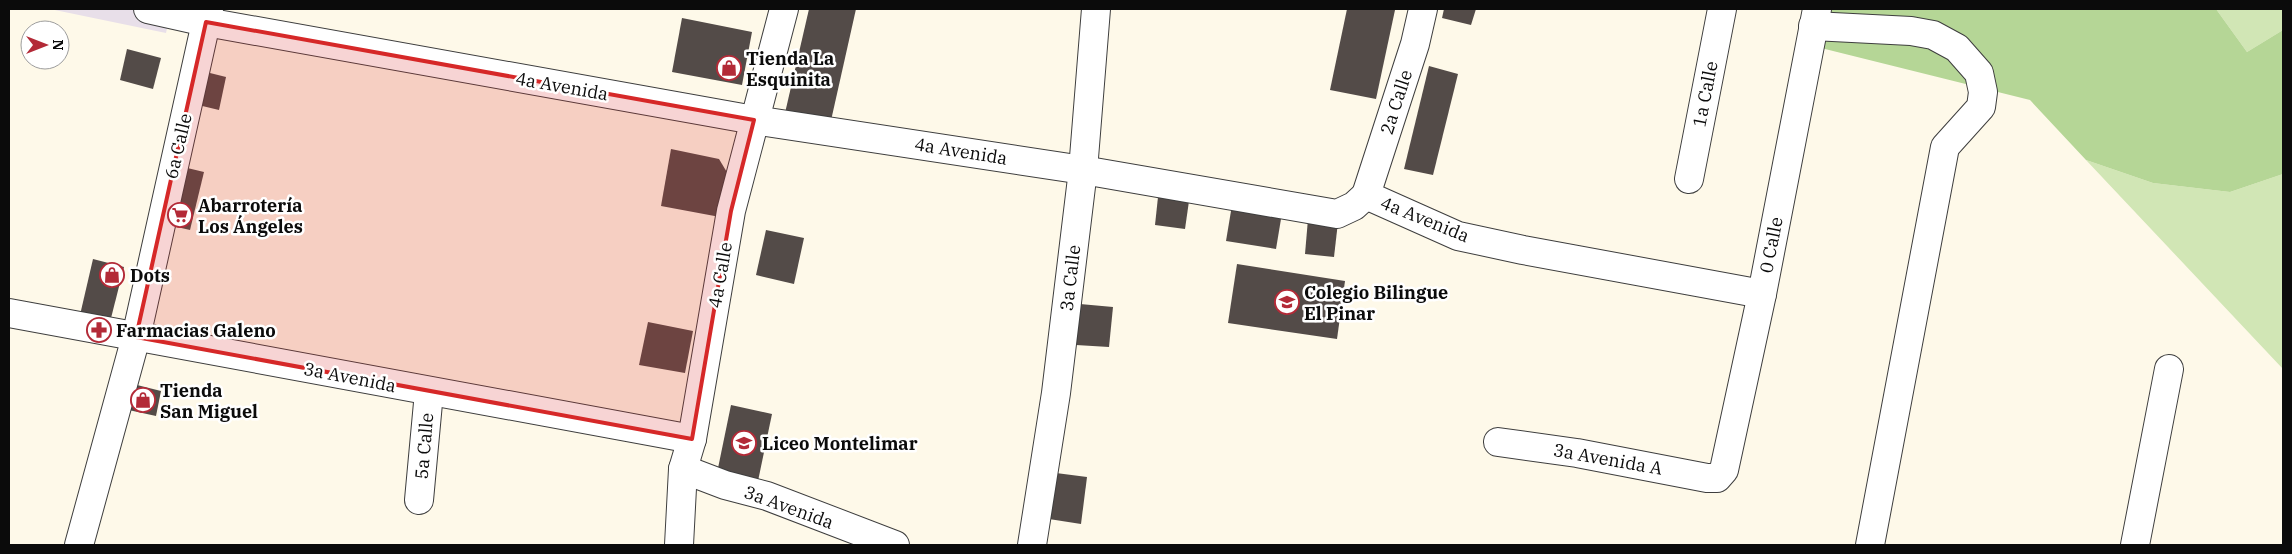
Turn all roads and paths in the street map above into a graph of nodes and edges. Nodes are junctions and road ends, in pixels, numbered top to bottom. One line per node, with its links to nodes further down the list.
1 (148, 9): 6 (street, 4a Avenida)
2 (784, 9): 8 (street, 4a Calle)
3 (1096, 9): 9 (street, 3a Calle)
4 (1423, 9): 11 (street, 2a Calle)
5 (1722, 9): 10 (street, 1a Calle)
6 (208, 15): 8 (street, 4a Avenida); 14 (street, 6a Calle)
7 (1815, 18): 12 (street, 0 Calle); 26 (street)
8 (754, 120): 9 (street, 4a Avenida); 17 (street, 4a Calle)
9 (1083, 170): 11 (street, 4a Avenida); 25 (street, 3a Calle)
10 (1689, 179)
11 (1366, 195): 12 (street, 4a Avenida)
12 (1762, 294): 20 (street, 0 Calle)
13 (9, 313): 14 (street, 3a Avenida)
14 (136, 337): 16 (street, 3a Avenida); 22 (street, 6a Calle)
15 (2169, 369): 27 (street)
16 (429, 392): 17 (street, 3a Avenida); 21 (street, 5a Calle)
17 (692, 439): 19 (street, 4a Calle)
18 (1498, 442): 20 (street, 3a Avenida A)
19 (683, 469): 23 (street, 4a Calle); 24 (street, 3a Avenida)
20 (1717, 478)
21 (419, 500)
22 (79, 545)
23 (680, 545)
24 (895, 545)
25 (1032, 545)
26 (1870, 545)
27 (2135, 545)

